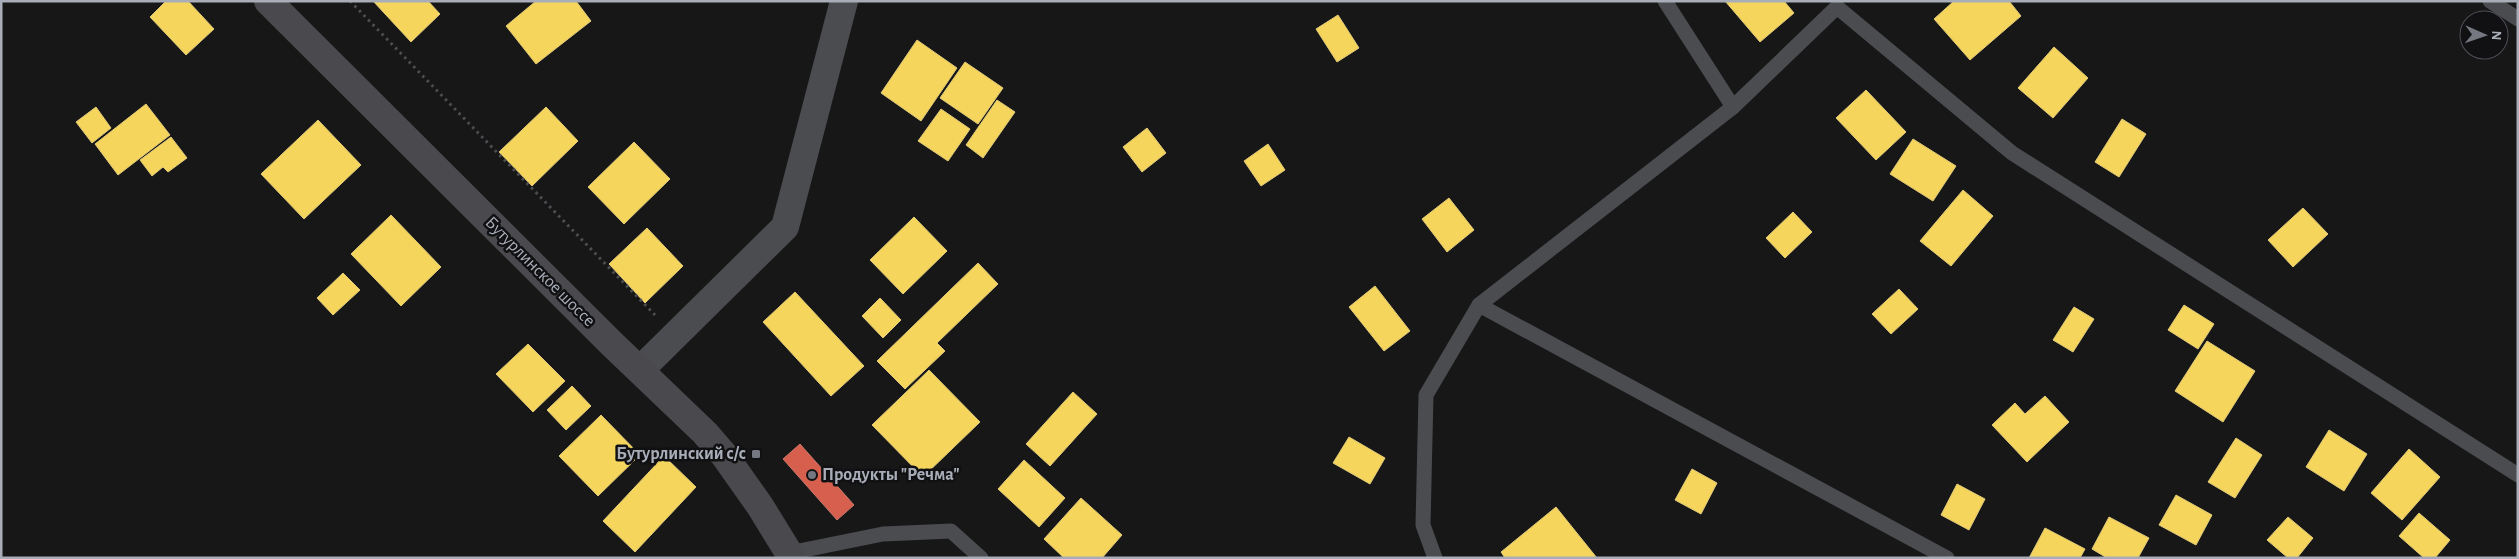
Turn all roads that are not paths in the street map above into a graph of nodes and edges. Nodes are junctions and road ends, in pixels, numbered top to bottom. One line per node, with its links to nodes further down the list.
1 (268, 1): 9 (main road, Бутурлинское шоссе)
2 (844, 1): 9 (street)
3 (1666, 1): 7 (lane)
4 (2490, 1): 6 (lane)
5 (1840, 4): 7 (lane); 10 (lane)
6 (2518, 19)
7 (1733, 107): 8 (lane)
8 (1479, 305): 13 (lane); 14 (lane)
9 (640, 370): 11 (main road, Бутурлинское шоссе)
10 (2518, 475)
11 (790, 556): 12 (lane)
12 (981, 558)
13 (1435, 558)
14 (1947, 558)

